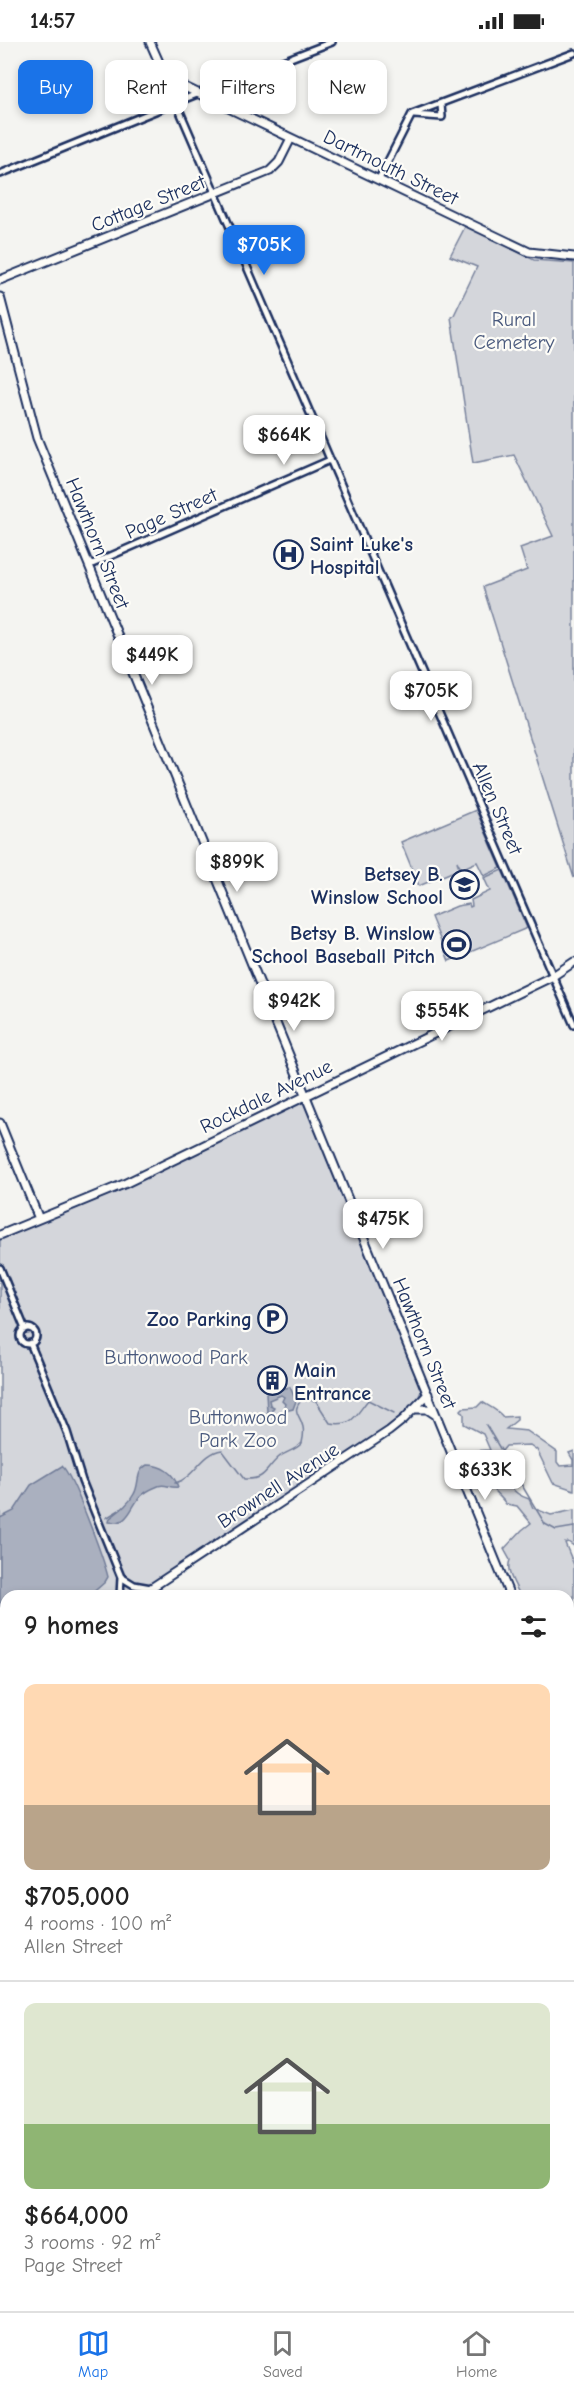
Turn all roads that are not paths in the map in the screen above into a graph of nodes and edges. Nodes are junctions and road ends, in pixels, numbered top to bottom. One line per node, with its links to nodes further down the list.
1 (150, 42): 4 (main road, Allen Street)
2 (332, 42): 6 (street)
3 (574, 53): 8 (street)
4 (158, 60)
5 (188, 89): 6 (main road, Dartmouth Street)
6 (199, 94): 7 (street); 12 (main road, Dartmouth Street)
7 (188, 98)
8 (441, 104): 11 (street); 11 (street)
9 (147, 114): 13 (street)
10 (181, 114): 15 (street, Allen Street)
11 (412, 114): 14 (street)
12 (291, 138): 14 (main road, Dartmouth Street); 15 (main road, Cottage Street)
13 (0, 174)
14 (379, 179): 16 (main road, Dartmouth Street)
15 (216, 194): 17 (main road, Cottage Street); 19 (street, Allen Street)
16 (574, 257)
17 (0, 280)
18 (0, 297): 20 (main road, Hawthorn Street)
19 (330, 460): 20 (street, Page Street); 22 (street, Allen Street)
20 (90, 565): 24 (main road, Hawthorn Street)
21 (574, 962): 22 (main road, Rockdale Avenue)
22 (553, 976): 23 (street, Allen Street); 24 (main road, Rockdale Avenue)
23 (574, 1025)
24 (306, 1094): 26 (main road, Rockdale Avenue); 31 (main road, Hawthorn Street)
25 (0, 1123): 26 (main road)
26 (39, 1219): 27 (main road, Rockdale Avenue)
27 (0, 1235)
28 (0, 1268): 29 (street)
29 (25, 1329): 30 (street); 30 (street)
30 (30, 1343): 34 (street)
31 (428, 1394): 32 (main road, Brownell Avenue); 33 (main road, Hawthorn Street)
32 (413, 1409): 33 (main road); 35 (main road, Brownell Avenue)
33 (436, 1415): 38 (main road, Hawthorn Street)
34 (121, 1577): 35 (street); 36 (street)
35 (151, 1588): 37 (main road, Brownell Avenue)
36 (120, 1590)
37 (148, 1590)
38 (508, 1590)

